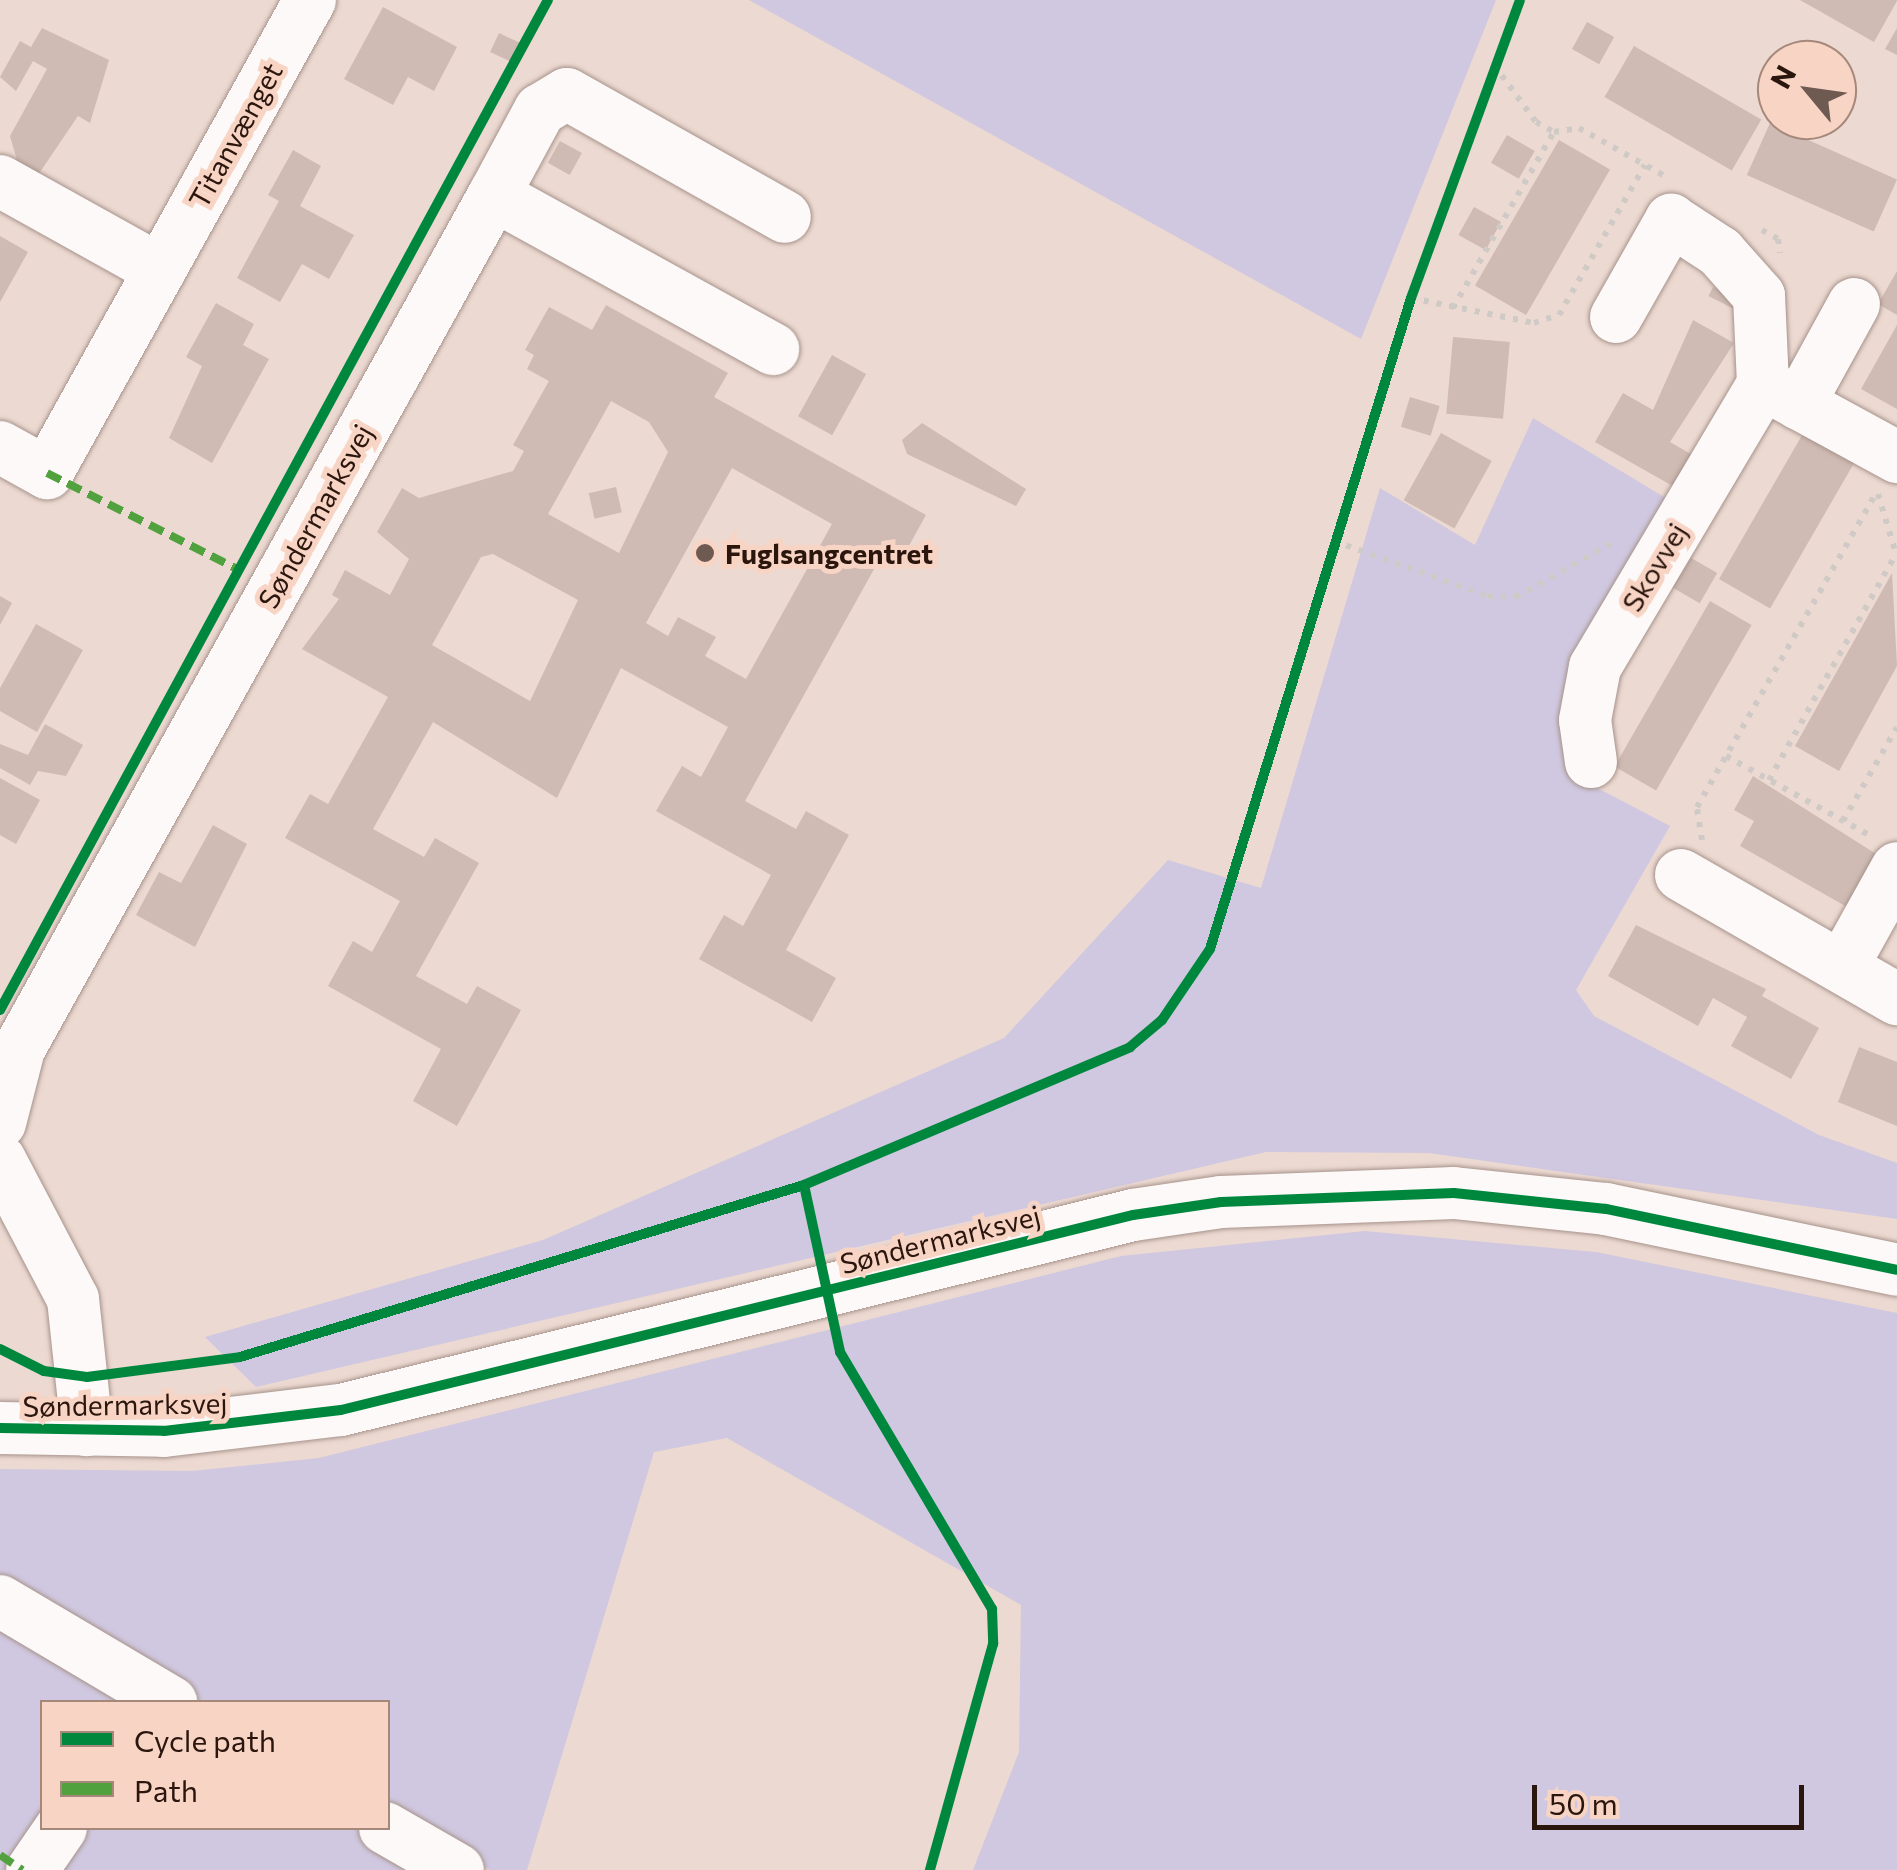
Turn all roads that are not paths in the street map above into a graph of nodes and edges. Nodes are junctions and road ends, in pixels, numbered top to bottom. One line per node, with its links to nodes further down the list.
1 (310, 0): 5 (street, Titanvænget)
2 (0, 181): 5 (street)
3 (494, 194): 4 (street, Søndermarksvej); 8 (street); 17 (street, Søndermarksvej)
4 (785, 217)
5 (160, 270): 10 (street, Titanvænget)
6 (1854, 304): 9 (street, Skovvej)
7 (1616, 317): 9 (street)
8 (774, 350)
9 (1781, 394): 11 (street); 12 (street, Skovvej)
10 (0, 447)
11 (1887, 474)
12 (1591, 762)
13 (1890, 856): 15 (street)
14 (1680, 875): 15 (street)
15 (1842, 967): 16 (street)
16 (1897, 998)
17 (0, 1122)
18 (0, 1160): 21 (street, Søndermarksvej)
19 (1897, 1270): 21 (street, Søndermarksvej)
20 (0, 1428): 21 (street, Søndermarksvej)
21 (87, 1430)
22 (0, 1601): 23 (street)
23 (156, 1699)
24 (60, 1830): 26 (street)
25 (388, 1830): 27 (street)
26 (32, 1870)
27 (458, 1870)

